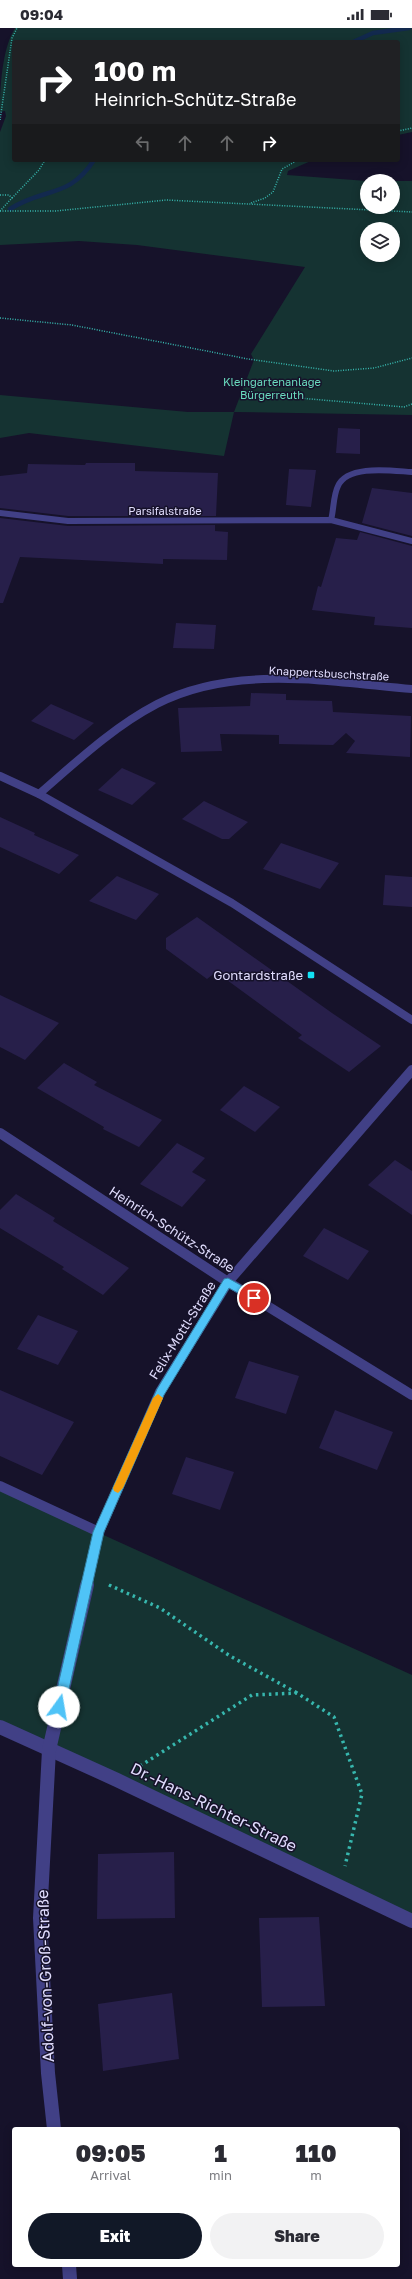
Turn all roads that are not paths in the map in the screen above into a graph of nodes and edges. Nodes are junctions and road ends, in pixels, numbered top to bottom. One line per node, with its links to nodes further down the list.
1 (412, 472): 3 (street)
2 (0, 513): 3 (street, Parsifalstraße)
3 (331, 520): 4 (street, Parsifalstraße)
4 (412, 541)
5 (412, 689): 7 (street, Knappertsbuschstraße)
6 (0, 776): 7 (street)
7 (39, 794): 8 (street)
8 (412, 1020)
9 (412, 1070): 11 (street, Felix-Mottl-Straße)
10 (0, 1133): 11 (street, Heinrich-Schütz-Straße)
11 (228, 1282): 12 (street, Heinrich-Schütz-Straße); 14 (street, Felix-Mottl-Straße)
12 (412, 1395)
13 (0, 1486): 14 (street)
14 (99, 1532): 16 (street, Felix-Mottl-Straße)
15 (0, 1727): 16 (street, Dr.-Hans-Richter-Straße)
16 (49, 1750): 17 (street, Dr.-Hans-Richter-Straße); 18 (street, Adolf-von-Groß-Straße)
17 (412, 1922)
18 (54, 2127)
19 (69, 2267): 20 (street)
20 (70, 2279)

